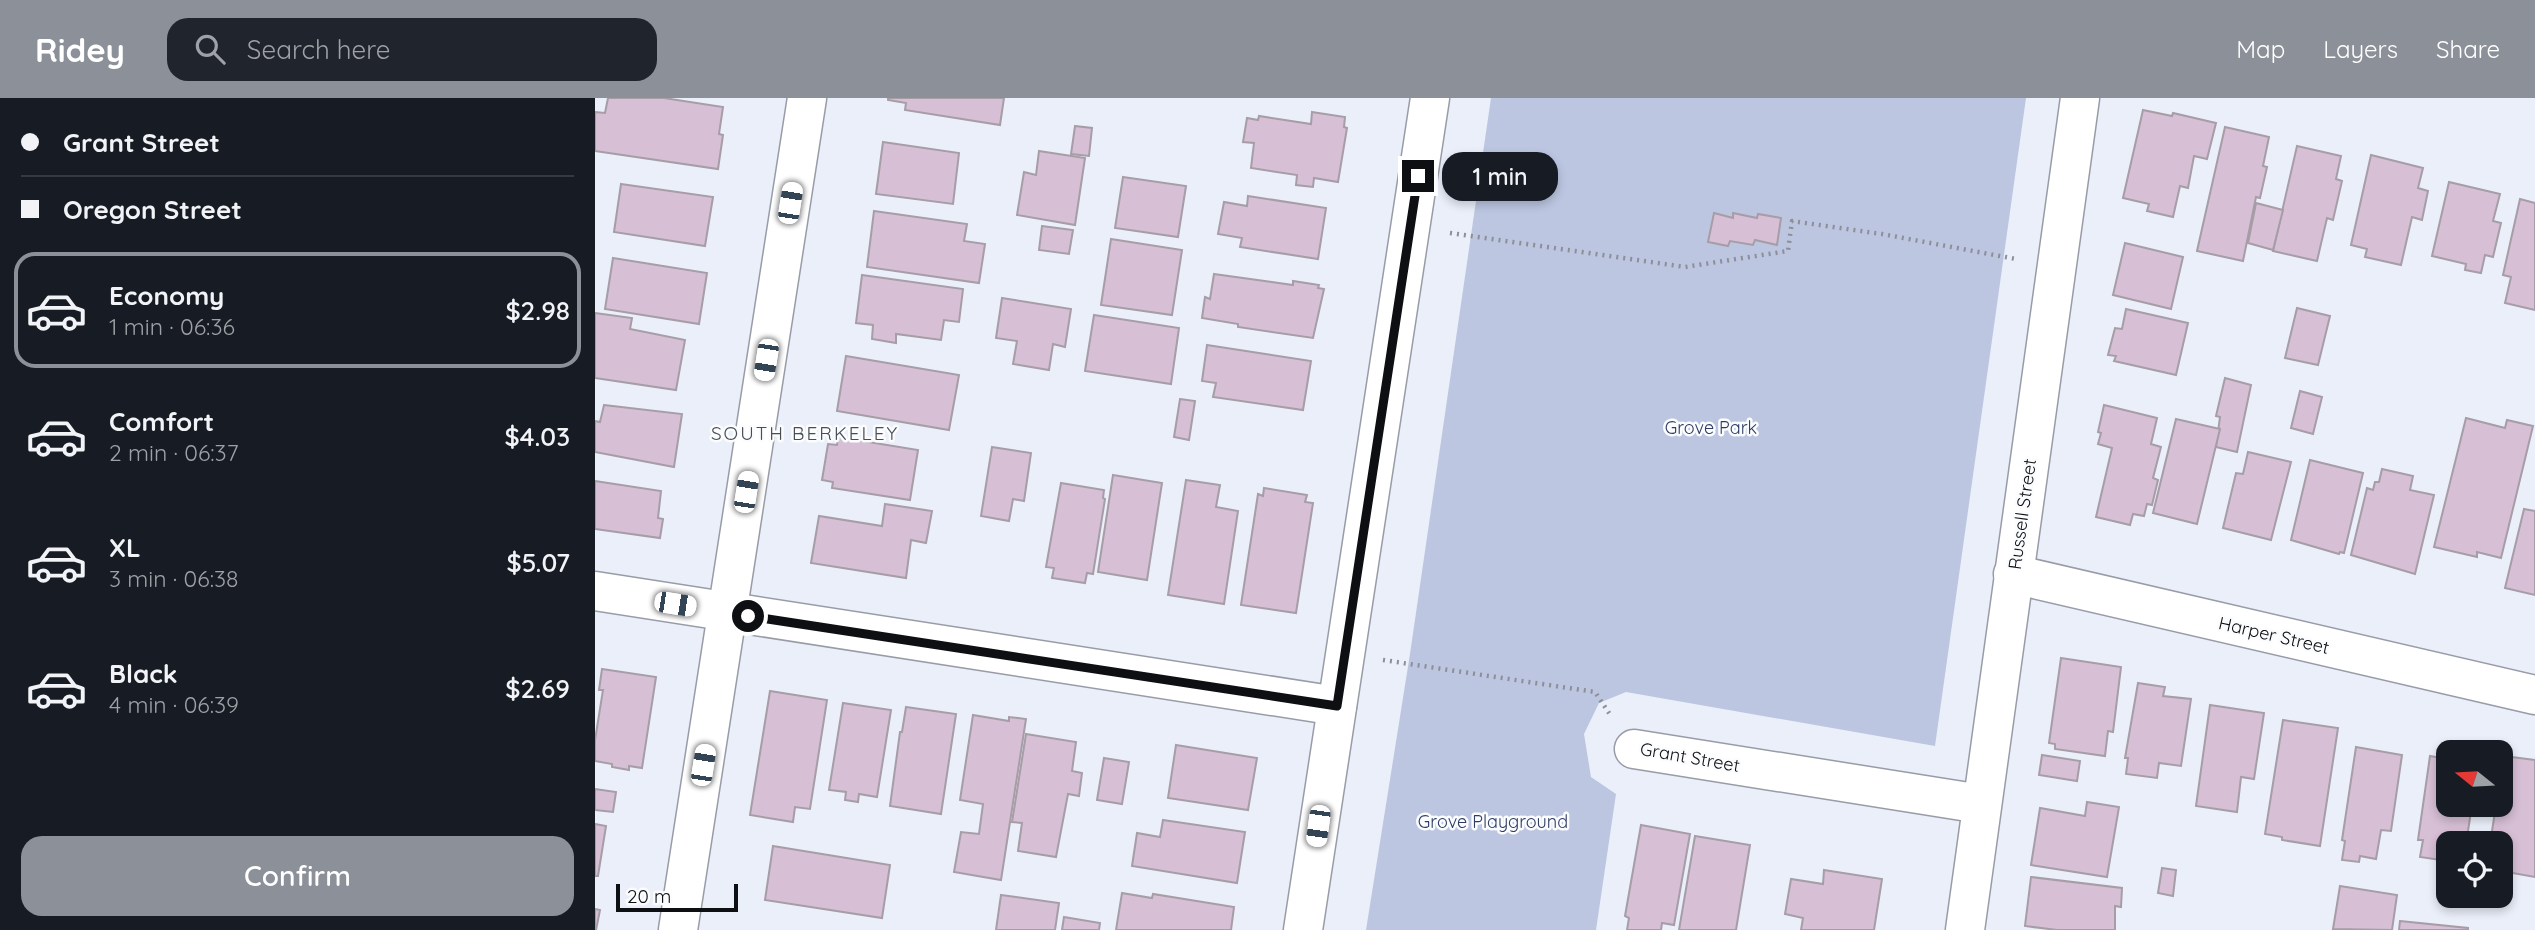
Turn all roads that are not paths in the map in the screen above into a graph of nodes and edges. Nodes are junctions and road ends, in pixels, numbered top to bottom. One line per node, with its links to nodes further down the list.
1 (807, 98): 6 (street)
2 (1430, 98): 8 (street)
3 (2080, 98): 4 (street, Russell Street)
4 (2013, 574): 7 (street, Harper Street); 10 (street, Russell Street)
5 (595, 591): 6 (street)
6 (726, 612): 8 (street); 11 (street)
7 (2535, 695)
8 (1337, 706): 12 (street)
9 (1634, 749): 10 (street, Grant Street)
10 (1981, 804): 13 (street, Russell Street)
11 (678, 930)
12 (1303, 930)
13 (1965, 930)

